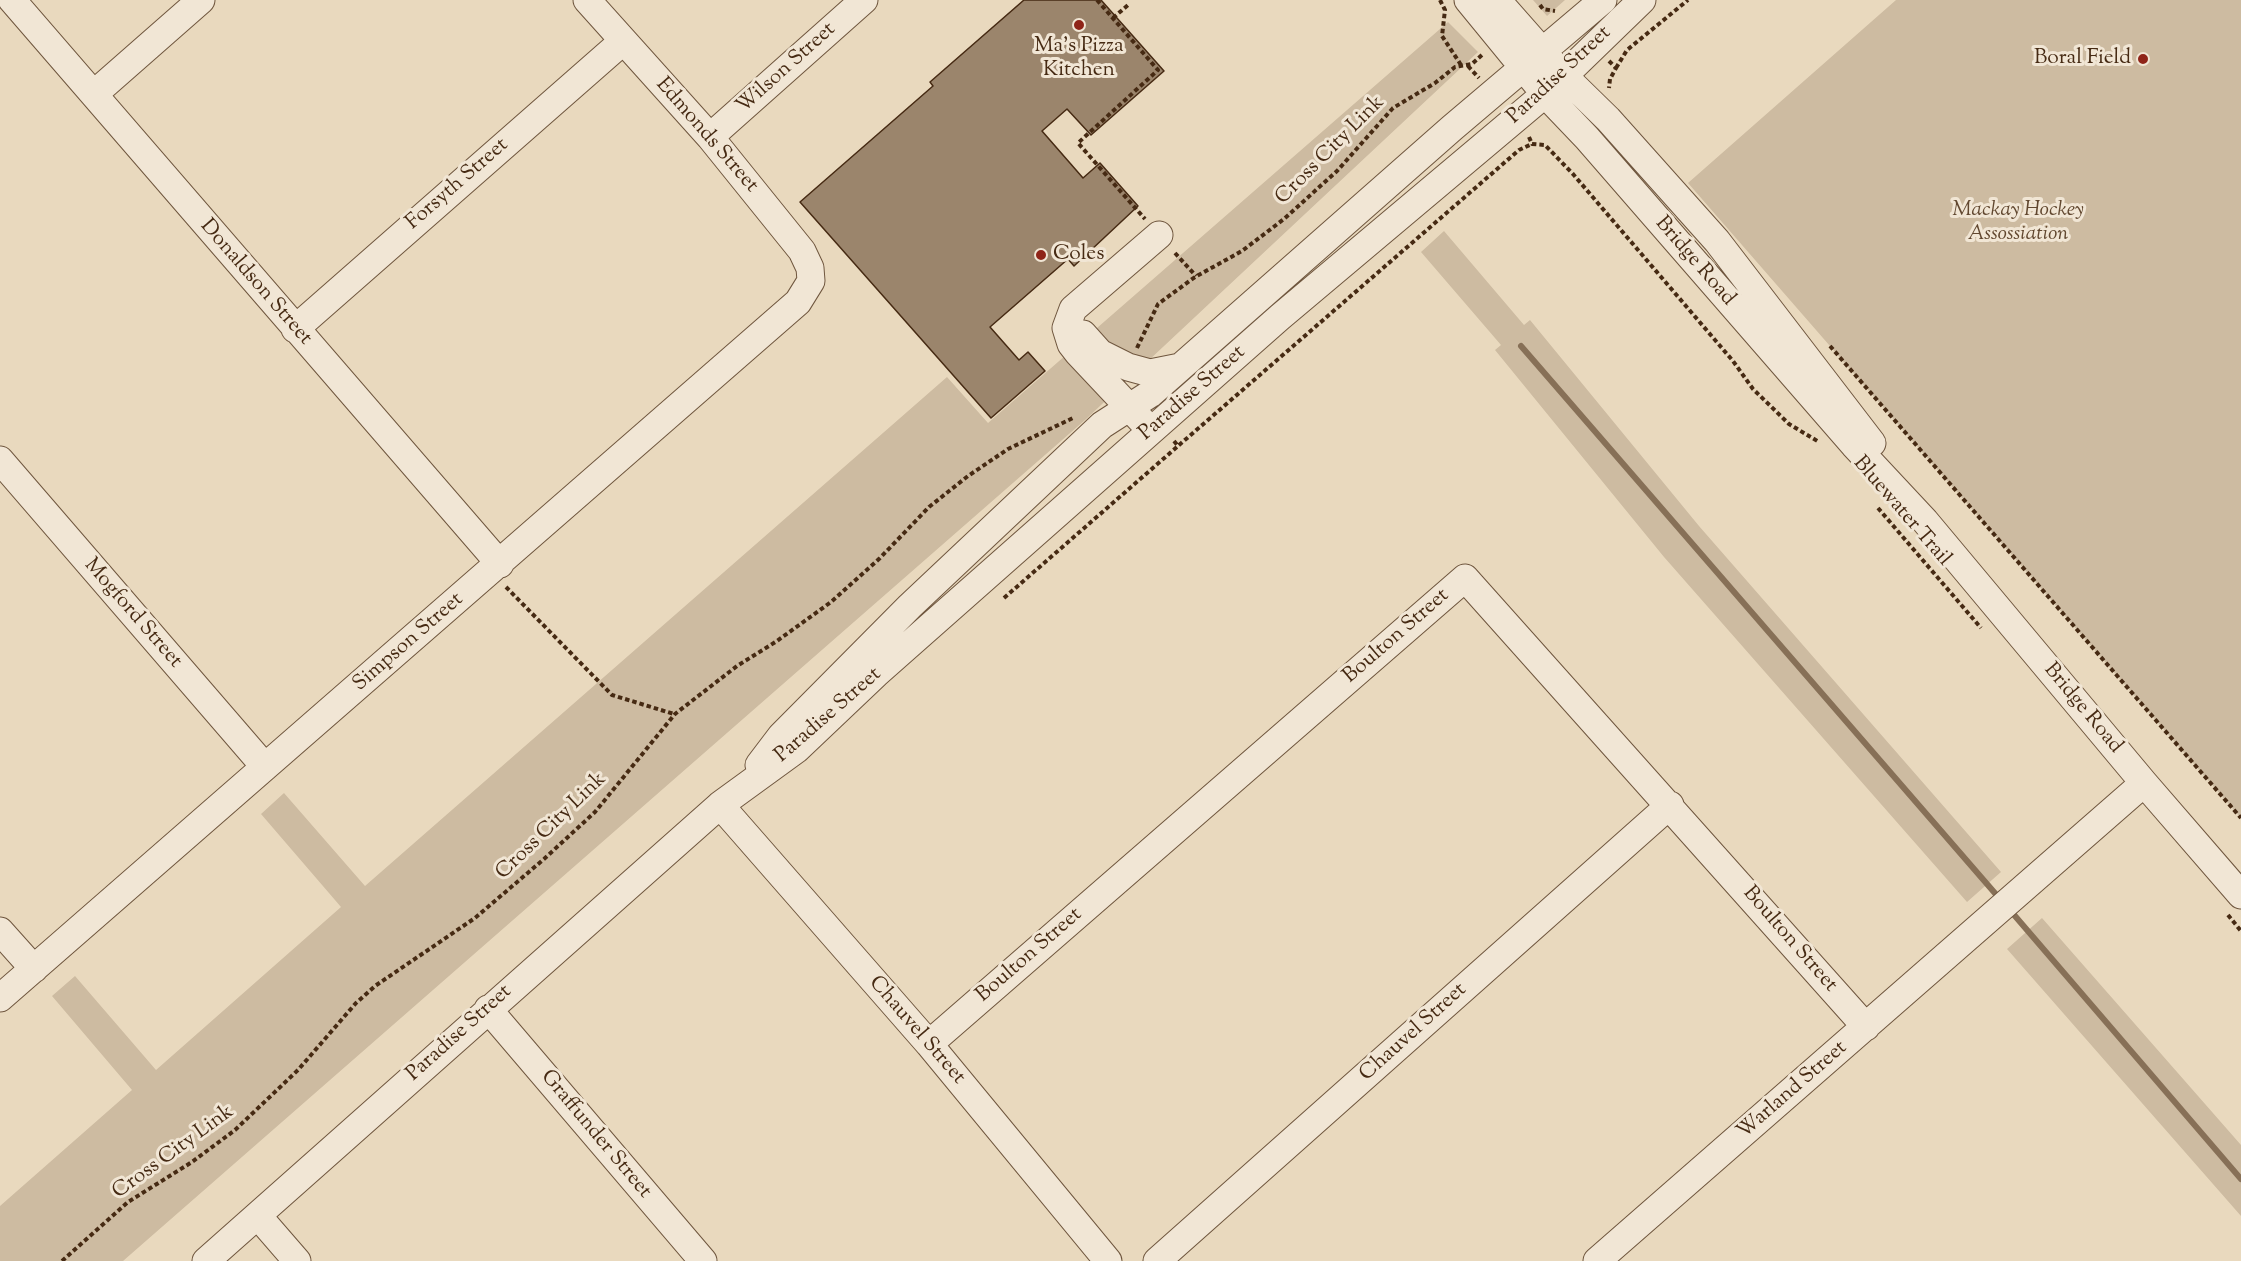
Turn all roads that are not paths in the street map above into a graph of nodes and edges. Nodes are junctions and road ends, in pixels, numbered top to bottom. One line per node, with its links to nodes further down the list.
1 (12, 0): 12 (street, Donaldson Street)
2 (201, 0): 12 (street)
3 (586, 0): 9 (street, Edmonds Street)
4 (864, 0): 14 (street, Wilson Street)
5 (1468, 0): 10 (street, Bridge Road)
6 (1497, 0): 10 (street, Bridge Road)
7 (1603, 0): 10 (street, Paradise Street)
8 (1642, 0): 11 (street, Paradise Street)
9 (622, 42): 14 (street, Edmonds Street); 18 (street, Forsyth Street)
10 (1533, 60): 11 (street, Bridge Road); 13 (street, Bridge Road); 19 (street, Paradise Street)
11 (1564, 76): 13 (street, Paradise Street); 23 (street, Bridge Road)
12 (94, 94): 18 (street, Donaldson Street)
13 (1545, 94): 21 (street, Paradise Street); 23 (street, Bridge Road)
14 (710, 137): 16 (street, Edmonds Street)
15 (1162, 238): 17 (street)
16 (811, 281): 24 (street, Simpson Street)
17 (1078, 305): 19 (street); 20 (street)
18 (295, 329): 24 (street, Donaldson Street)
19 (1182, 367): 20 (street, Paradise Street)
20 (1129, 408): 21 (street); 27 (street, Paradise Street)
21 (1162, 436): 27 (street, Paradise Street)
22 (0, 460): 25 (street, Mogford Street)
23 (1925, 521): 26 (street, Bridge Road)
24 (500, 564): 25 (street, Simpson Street)
25 (265, 767): 32 (street, Simpson Street)
26 (2144, 783): 30 (street, Bridge Road); 35 (street, Warland Street)
27 (743, 786): 29 (street, Paradise Street)
28 (1670, 805): 35 (street, Boulton Street); 36 (street, Boulton Street); 42 (street, Chauvel Street)
29 (720, 806): 34 (street, Paradise Street); 36 (street, Chauvel Street)
30 (2233, 904)
31 (0, 931): 32 (street)
32 (34, 969): 33 (street, Simpson Street)
33 (0, 998)
34 (488, 1008): 37 (street, Paradise Street); 40 (street, Graffunder Street)
35 (1866, 1027): 43 (street, Warland Street)
36 (929, 1044): 41 (street, Chauvel Street)
37 (258, 1216): 38 (street, Paradise Street); 39 (street)
38 (206, 1261)
39 (297, 1261)
40 (703, 1261)
41 (1107, 1261)
42 (1157, 1261)
43 (1597, 1261)

